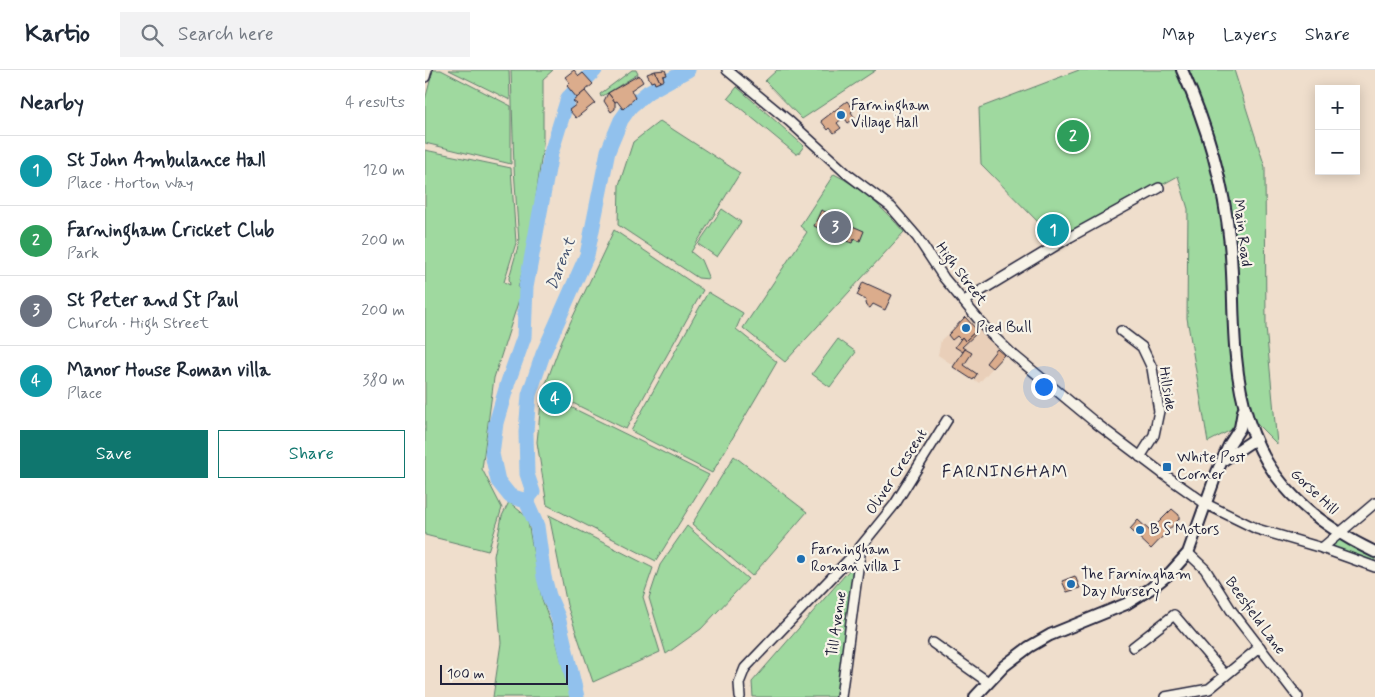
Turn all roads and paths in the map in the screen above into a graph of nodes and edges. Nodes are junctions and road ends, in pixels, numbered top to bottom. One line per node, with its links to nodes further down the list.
1 (427, 70): 4 (street)
2 (727, 70): 6 (street, High Street)
3 (1182, 70): 8 (main road, Main Road)
4 (425, 77)
5 (1159, 188): 6 (street)
6 (965, 302): 11 (street, High Street)
7 (1121, 331): 11 (street, Hillside)
8 (1244, 405): 10 (main road, Gorse Hill); 12 (main road)
9 (947, 420): 26 (street, Oliver Crescent)
10 (1255, 439): 12 (main road); 15 (main road, Gorse Hill)
11 (1140, 457): 14 (street, High Street)
12 (1224, 459): 14 (main road)
13 (1375, 503): 15 (street)
14 (1206, 504): 16 (street, High Street); 18 (main road)
15 (1341, 534): 16 (street); 17 (main road, Gorse Hill)
16 (1322, 548): 20 (street, High Street)
17 (1375, 552)
18 (1188, 553): 23 (street, Beesfield Lane); 25 (main road)
19 (860, 554): 27 (street, Till Avenue)
20 (1375, 567)
21 (933, 643): 25 (street)
22 (1133, 647): 24 (street)
23 (1259, 647): 24 (street); 30 (street, Beesfield Lane)
24 (1225, 675): 29 (street)
25 (988, 682): 28 (main road)
26 (740, 697)
27 (841, 697)
28 (975, 697)
29 (1165, 697)
30 (1298, 697)

